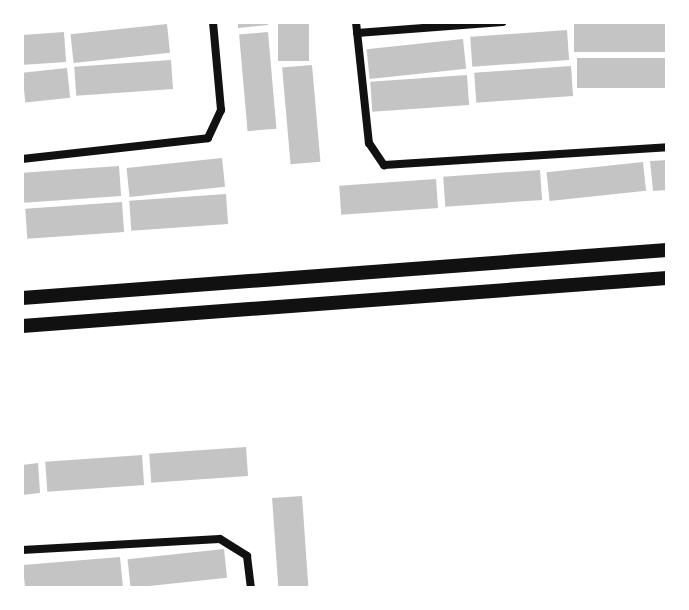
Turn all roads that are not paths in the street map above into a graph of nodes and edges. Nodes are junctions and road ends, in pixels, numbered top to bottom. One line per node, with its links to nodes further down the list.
1 (213, 22): 6 (street)
2 (356, 22): 4 (street)
3 (503, 22): 4 (street)
4 (357, 33): 5 (street)
5 (667, 147)
6 (22, 159)
7 (667, 250): 9 (street)
8 (667, 278): 10 (street)
9 (22, 298)
10 (22, 326)
11 (22, 550): 12 (street)
12 (251, 588)

